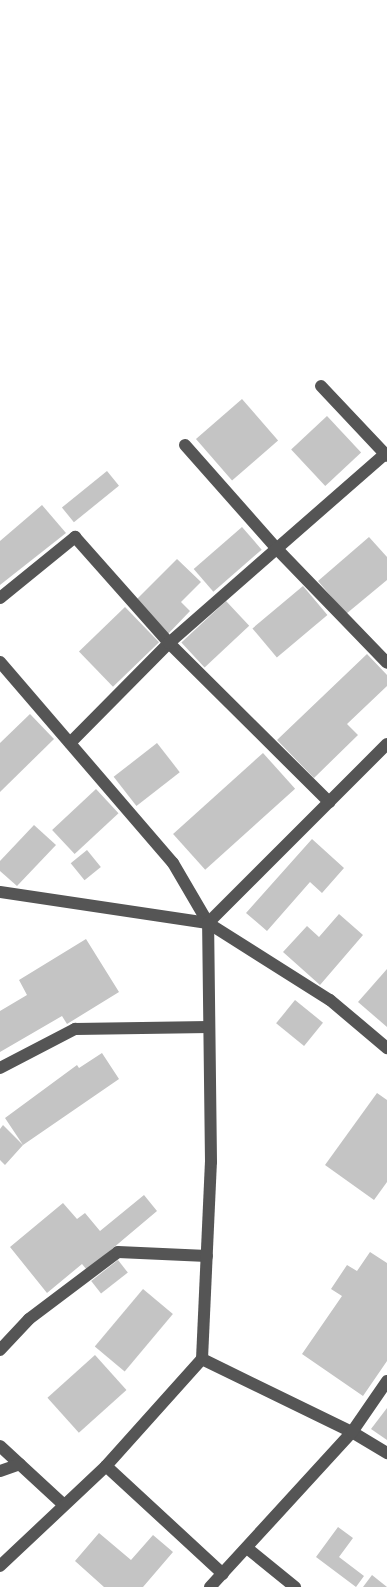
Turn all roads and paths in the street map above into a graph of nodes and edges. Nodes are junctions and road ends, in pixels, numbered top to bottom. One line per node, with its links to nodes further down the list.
1 (322, 386): 3 (street)
2 (185, 445): 4 (street)
3 (386, 455): 4 (street)
4 (277, 549): 6 (street); 8 (street)
5 (0, 598): 6 (street)
6 (169, 643): 9 (street); 11 (street)
7 (0, 662): 9 (street)
8 (387, 663)
9 (70, 743): 13 (street)
10 (387, 744): 11 (street)
11 (329, 802): 13 (street)
12 (0, 892): 13 (street)
13 (208, 922): 14 (street); 15 (street)
14 (210, 1027): 16 (street); 17 (street)
15 (387, 1048)
16 (0, 1068)
17 (207, 1256): 18 (street); 19 (street)
18 (0, 1350)
19 (202, 1359): 21 (street); 25 (street)
20 (387, 1381): 21 (street)
21 (352, 1432): 23 (street); 28 (street)
22 (0, 1446): 24 (street)
23 (387, 1452)
24 (20, 1464): 26 (street); 27 (street)
25 (106, 1466): 27 (street); 30 (street)
26 (0, 1471)
27 (64, 1505): 29 (street)
28 (248, 1548): 30 (street); 32 (street)
29 (0, 1566)
30 (223, 1574): 31 (street)
31 (210, 1587)
32 (295, 1587)

